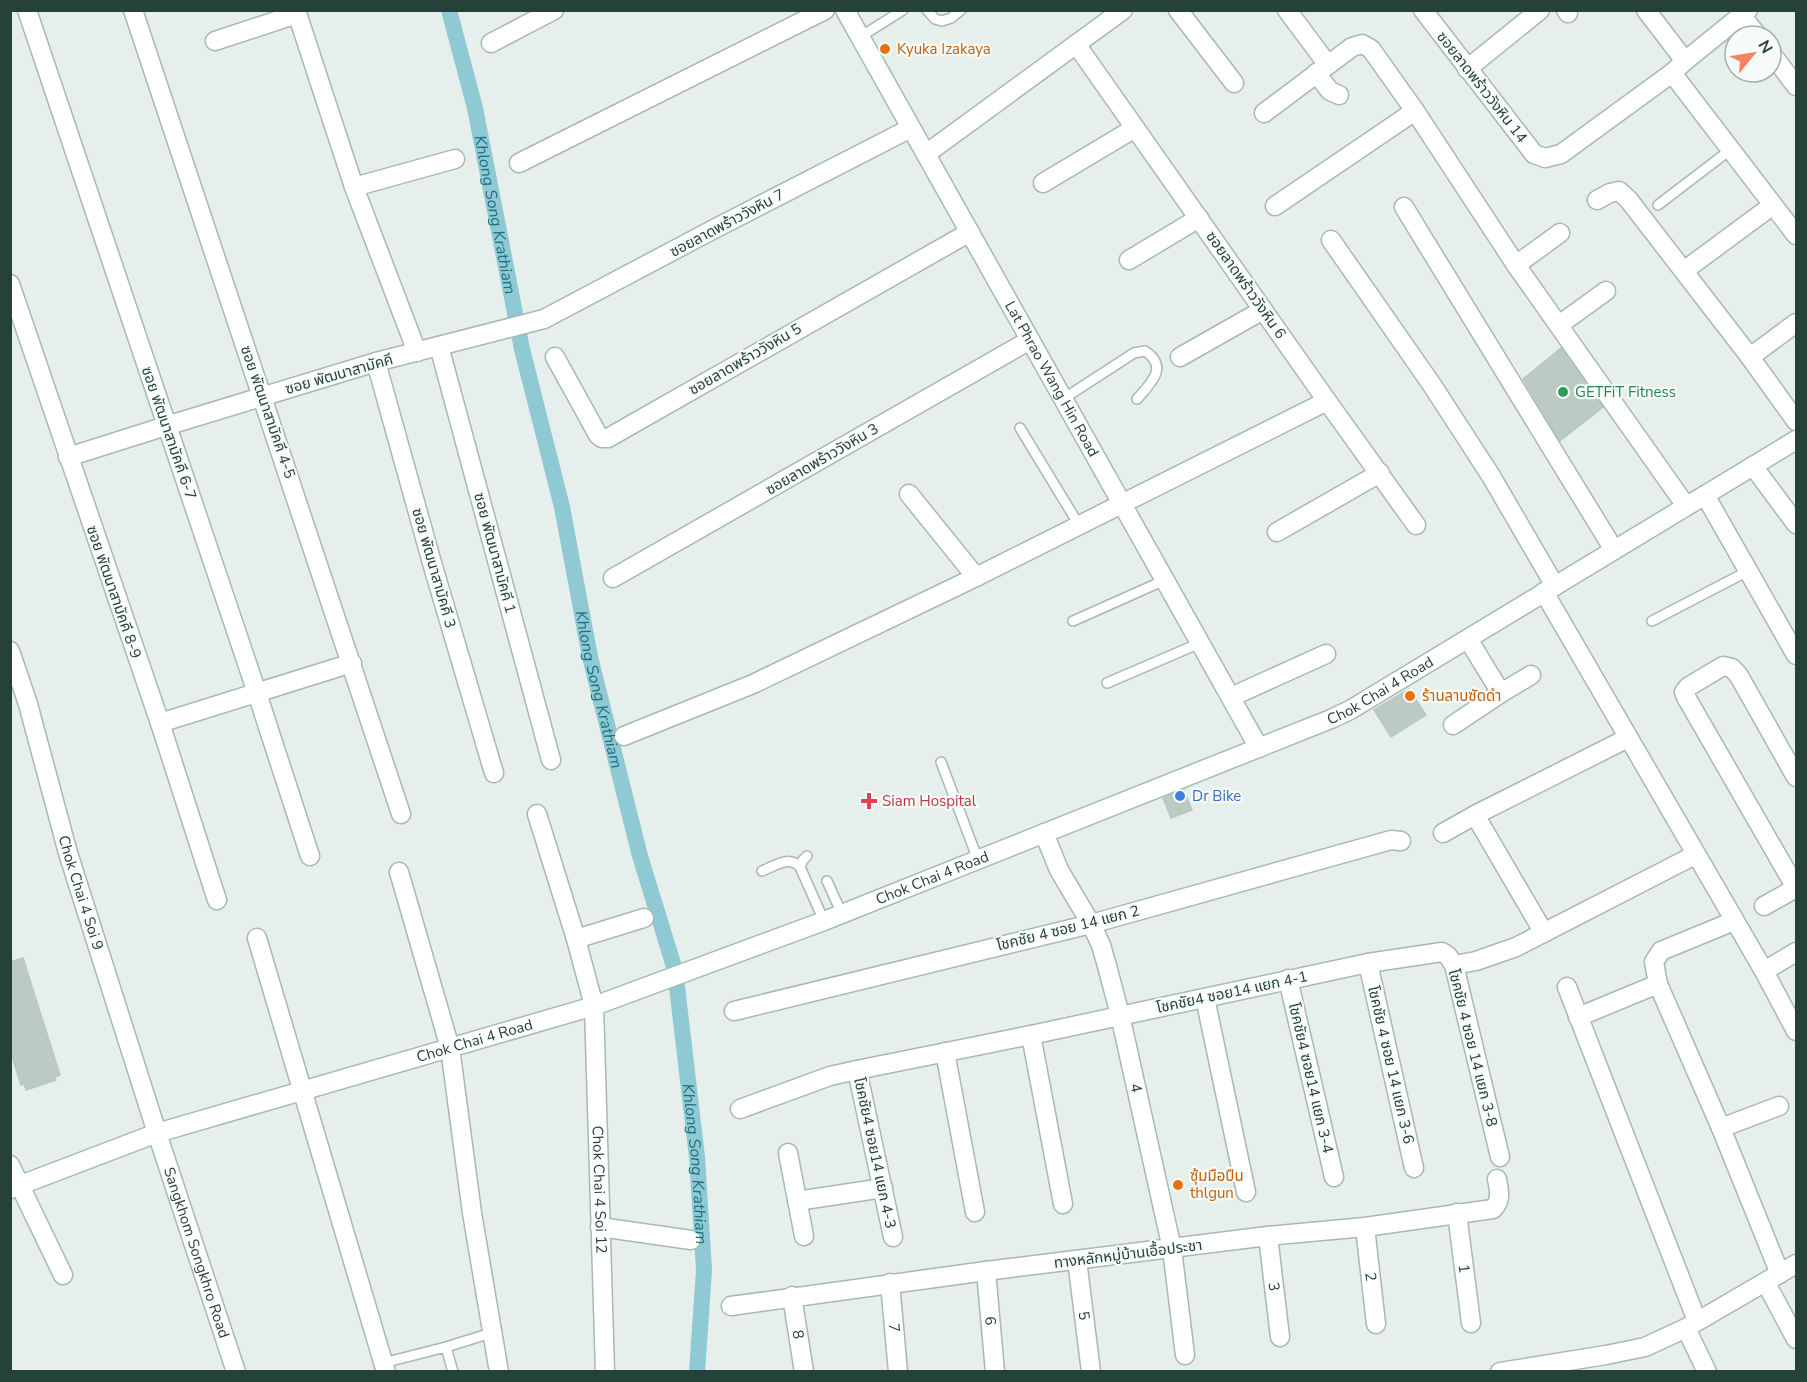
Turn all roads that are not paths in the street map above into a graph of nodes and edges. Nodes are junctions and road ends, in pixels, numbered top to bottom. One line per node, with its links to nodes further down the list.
1 (27, 10): 69 (street, ซอย พัฒนาสามัคคี 6-7)
2 (133, 10): 64 (street, ซอย พัฒนาสามัคคี 4-5)
3 (554, 10): 19 (street)
4 (825, 10): 35 (street)
5 (845, 10): 17 (street, Lat Phrao Wang Hin Road)
6 (903, 10): 17 (lane)
7 (927, 10): 8 (lane)
8 (961, 10)
9 (1123, 10): 20 (street)
10 (1179, 10): 25 (street)
11 (1287, 10): 23 (street)
12 (1423, 10): 24 (street, ซอยลาดพร้าววังหิน 14)
13 (1540, 10): 24 (street)
14 (1646, 10): 21 (street)
15 (296, 12): 18 (street); 37 (street)
16 (1745, 13): 21 (street)
17 (860, 37): 30 (street, Lat Phrao Wang Hin Road)
18 (214, 41)
19 (491, 43)
20 (1076, 44): 31 (street, ซอยลาดพร้าววังหิน 6); 33 (street)
21 (1678, 67): 24 (street, ซอยลาดพร้าววังหิน 14); 32 (street)
22 (1783, 68): 26 (street)
23 (1322, 69): 27 (street); 28 (street); 29 (street)
24 (1467, 69)
25 (1234, 83)
26 (1797, 86)
27 (1339, 96)
28 (1414, 111): 41 (street); 49 (street)
29 (1264, 113)
30 (911, 128): 33 (street, Lat Phrao Wang Hin Road); 55 (street, ซอยลาดพร้าววังหิน 7)
31 (1135, 128): 36 (street); 43 (street, ซอยลาดพร้าววังหิน 6)
32 (1730, 150): 39 (lane); 40 (street)
33 (926, 154): 44 (street, Lat Phrao Wang Hin Road)
34 (455, 159): 37 (street)
35 (519, 163)
36 (1043, 183)
37 (354, 187): 59 (street)
38 (1597, 200): 50 (street)
39 (1658, 205)
40 (1773, 205): 46 (street); 50 (street)
41 (1275, 206)
42 (1404, 207): 83 (street)
43 (1199, 218): 48 (street); 53 (street, ซอยลาดพร้าววังหิน 6)
44 (970, 232): 57 (street, Lat Phrao Wang Hin Road); 60 (street, ซอยลาดพร้าววังหิน 5)
45 (1560, 233): 49 (street)
46 (1797, 235)
47 (1331, 240): 88 (street)
48 (1129, 260)
49 (1516, 265): 56 (street)
50 (1685, 270): 62 (street)
51 (10, 284): 72 (street, ซอย พัฒนาสามัคคี 8-9)
52 (1606, 291): 56 (street)
53 (1263, 310): 61 (street); 67 (street, ซอยลาดพร้าววังหิน 6)
54 (1797, 323): 62 (street)
55 (528, 324): 58 (street, ซอย พัฒนาสามัคคี)
56 (1559, 325): 78 (street)
57 (1030, 340): 65 (street, Lat Phrao Wang Hin Road); 86 (street, ซอยลาดพร้าววังหิน 3)
58 (439, 346): 59 (street, ซอย พัฒนาสามัคคี); 107 (street, ซอย พัฒนาสามัคคี 1)
59 (417, 352): 63 (street, ซอย พัฒนาสามัคคี)
60 (555, 357)
61 (1180, 357)
62 (1750, 357): 68 (street)
63 (376, 362): 64 (street, ซอย พัฒนาสามัคคี); 109 (street, ซอย พัฒนาสามัคคี 3)
64 (262, 396): 69 (street, ซอย พัฒนาสามัคคี); 96 (street, ซอย พัฒนาสามัคคี 4-5)
65 (1063, 399): 66 (lane); 77 (street, Lat Phrao Wang Hin Road)
66 (1137, 399)
67 (1327, 401): 74 (street, ซอยลาดพร้าววังหิน 6); 77 (street)
68 (1797, 421)
69 (166, 426): 72 (street, ซอย พัฒนาสามัคคี); 99 (street, ซอย พัฒนาสามัคคี 6-7)
70 (1020, 428): 80 (lane)
71 (1797, 440): 73 (street, Chok Chai 4 Road)
72 (68, 457): 102 (street, ซอย พัฒนาสามัคคี 8-9)
73 (1753, 466): 76 (street, Chok Chai 4 Road); 79 (street)
74 (1380, 473): 81 (street, ซอยลาดพร้าววังหิน 6); 82 (street)
75 (909, 494): 85 (street)
76 (1705, 495): 78 (street, Chok Chai 4 Road); 84 (street)
77 (1122, 503): 80 (street); 87 (street, Lat Phrao Wang Hin Road)
78 (1686, 506): 83 (street, Chok Chai 4 Road)
79 (1797, 524)
80 (1079, 525): 85 (street)
81 (1416, 525)
82 (1277, 532)
83 (1614, 550): 88 (street, Chok Chai 4 Road)
84 (1748, 571): 90 (lane); 95 (street)
85 (976, 577): 104 (street)
86 (613, 578)
87 (1165, 580): 89 (lane); 92 (street, Lat Phrao Wang Hin Road)
88 (1549, 589): 91 (street, Chok Chai 4 Road); 105 (street)
89 (1072, 621)
90 (1652, 621)
91 (1468, 639): 100 (street); 106 (street, Chok Chai 4 Road)
92 (1200, 643): 98 (lane); 101 (street, Lat Phrao Wang Hin Road)
93 (10, 651): 158 (street, Chok Chai 4 Soi 9)
94 (1326, 654): 101 (street)
95 (1797, 656)
96 (352, 663): 99 (street); 111 (street, ซอย พัฒนาสามัคคี 4-5)
97 (1531, 675): 100 (street)
98 (1107, 683)
99 (257, 693): 102 (street); 118 (street, ซอย พัฒนาสามัคคี 6-7)
100 (1501, 693): 103 (street)
101 (1231, 698): 106 (street, Lat Phrao Wang Hin Road)
102 (160, 723): 126 (street, ซอย พัฒนาสามัคคี 8-9)
103 (1453, 725)
104 (624, 736)
105 (1628, 738): 113 (street); 117 (street)
106 (1259, 748): 115 (street, Chok Chai 4 Road)
107 (551, 760)
108 (940, 762): 120 (lane)
109 (494, 773)
110 (1797, 777): 125 (street)
111 (401, 814)
112 (537, 814): 135 (street, Chok Chai 4 Soi 12)
113 (1475, 815): 114 (street); 133 (street)
114 (1443, 832)
115 (1044, 834): 120 (street, Chok Chai 4 Road); 132 (street, 4)
116 (1401, 841): 132 (street, โชคชัย 4 ซอย 14 แยก 2)
117 (1695, 855): 131 (street); 133 (street)
118 (310, 856)
119 (807, 856): 121 (lane)
120 (978, 860): 128 (street, Chok Chai 4 Road)
121 (800, 867): 122 (lane); 130 (lane)
122 (762, 871)
123 (399, 872): 151 (street)
124 (827, 881): 128 (lane)
125 (1796, 888): 127 (street)
126 (217, 900)
127 (1764, 906)
128 (842, 914): 130 (street, Chok Chai 4 Road)
129 (644, 918): 135 (street)
130 (824, 921): 145 (street, Chok Chai 4 Road)
131 (1734, 921): 140 (street); 142 (street)
132 (1091, 924): 146 (street, โชคชัย 4 ซอย 14 แยก 2); 147 (street, 4)
133 (1544, 933): 139 (street)
134 (256, 938): 154 (street)
135 (576, 939): 145 (street, Chok Chai 4 Soi 12)
136 (1433, 952): 138 (street, โชคชัย4 ซอย14 แยก 4-1); 139 (street, โชคชัย 4 ซอย 14 แยก 3-8)
137 (1797, 952): 140 (street)
138 (1368, 963): 141 (street, โชคชัย4 ซอย14 แยก 4-1); 162 (street, โชคชัย 4 ซอย 14 แยก 3-6)
139 (1454, 965): 160 (street, โชคชัย 4 ซอย 14 แยก 3-8)
140 (1764, 970): 149 (street)
141 (1288, 980): 144 (street, โชคชัย4 ซอย14 แยก 4-1); 163 (street, โชคชัย4 ซอย14 แยก 3-4)
142 (1658, 984): 148 (street); 157 (street)
143 (1567, 987): 148 (street)
144 (1205, 998): 147 (street, โชคชัย4 ซอย14 แยก 4-1); 167 (street)
145 (594, 1006): 151 (street, Chok Chai 4 Road); 172 (street, Chok Chai 4 Soi 12)
146 (734, 1011)
147 (1120, 1015): 150 (street, โชคชัย4 ซอย14 แยก 4-1); 178 (street, 4)
148 (1578, 1017): 189 (street)
149 (1797, 1031)
150 (1031, 1035): 152 (street, โชคชัย4 ซอย14 แยก 4-1); 169 (street)
151 (450, 1048): 154 (street, Chok Chai 4 Road); 190 (street)
152 (945, 1052): 153 (street, โชคชัย4 ซอย14 แยก 4-1); 170 (street)
153 (857, 1070): 156 (street, โชคชัย4 ซอย14 แยก 4-1); 166 (street, โชคชัย4 ซอย14 แยก 4-3)
154 (303, 1090): 158 (street, Chok Chai 4 Road); 196 (street)
155 (1779, 1106): 157 (street)
156 (740, 1109)
157 (1721, 1128): 183 (street)
158 (157, 1133): 165 (street, Chok Chai 4 Road); 197 (street, Sangkhom Songkhro Road)
159 (788, 1153): 168 (street)
160 (1500, 1156)
161 (10, 1165): 165 (street)
162 (1414, 1168)
163 (1334, 1177)
164 (1497, 1179): 171 (street, ทางหลักหมู่บ้านเอื้อประชา)
165 (15, 1187): 182 (street)
166 (883, 1188): 168 (street); 176 (street, โชคชัย4 ซอย14 แยก 4-3)
167 (1246, 1192)
168 (797, 1201): 174 (street)
169 (1063, 1204)
170 (975, 1212)
171 (1457, 1213): 173 (street, ทางหลักหมู่บ้านเอื้อประชา); 187 (street, 1)
172 (600, 1227): 177 (street); 200 (street, Chok Chai 4 Soi 12)
173 (1365, 1227): 175 (street, ทางหลักหมู่บ้านเอื้อประชา); 188 (street, 2)
174 (804, 1236)
175 (1268, 1236): 178 (street, ทางหลักหมู่บ้านเอื้อประชา); 191 (street, 3)
176 (893, 1237)
177 (691, 1240)
178 (1172, 1249): 179 (street, ทางหลักหมู่บ้านเอื้อประชา); 194 (street, 4)
179 (1077, 1260): 181 (street, ทางหลักหมู่บ้านเอื้อประชา); 204 (street, 5)
180 (1797, 1264): 183 (street)
181 (986, 1270): 184 (street, ทางหลักหมู่บ้านเอื้อประชา); 203 (street, 6)
182 (63, 1275)
183 (1773, 1278): 189 (street); 192 (street)
184 (890, 1283): 185 (street, ทางหลักหมู่บ้านเอื้อประชา); 202 (street, 7)
185 (792, 1296): 186 (street, ทางหลักหมู่บ้านเอื้อประชา); 201 (street, 8)
186 (731, 1306)
187 (1471, 1323)
188 (1376, 1324)
189 (1692, 1325): 195 (street); 206 (street)
190 (491, 1333): 193 (lane); 199 (street)
191 (1280, 1337)
192 (1797, 1339)
193 (446, 1347): 196 (lane); 198 (lane)
194 (1185, 1356)
195 (1608, 1363): 205 (street)
196 (391, 1366)
197 (236, 1371)
198 (453, 1371)
199 (499, 1371)
200 (605, 1371)
201 (804, 1371)
202 (898, 1371)
203 (995, 1371)
204 (1091, 1371)
205 (1510, 1371)
206 (1707, 1371)

